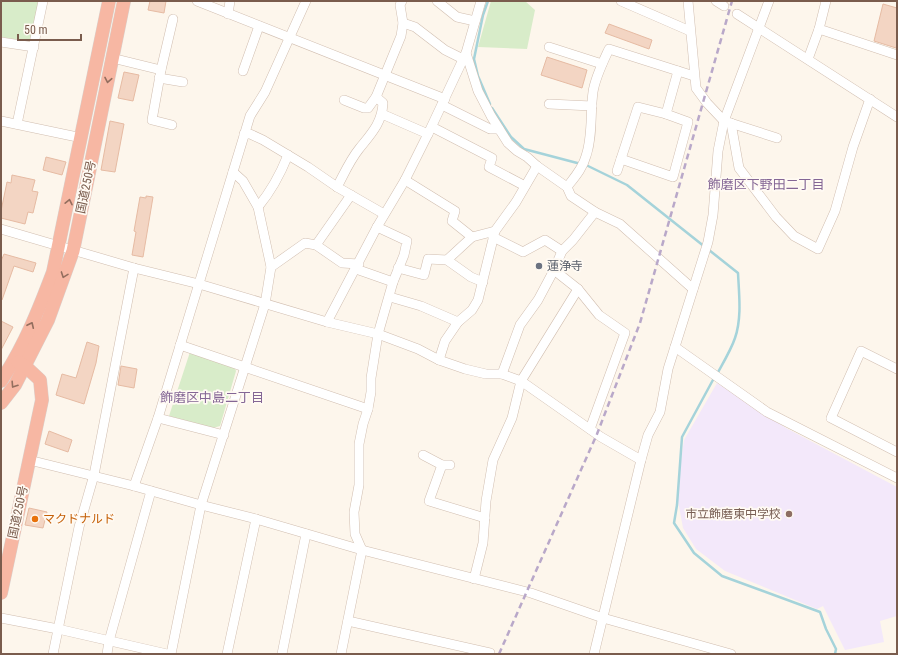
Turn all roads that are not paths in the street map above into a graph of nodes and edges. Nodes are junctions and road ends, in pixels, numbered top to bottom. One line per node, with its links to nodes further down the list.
1 (43, 1): 25 (street)
2 (110, 1): 54 (highway, 国道250号)
3 (124, 1): 29 (highway, 国道250号)
4 (197, 1): 14 (street)
5 (230, 1): 14 (street)
6 (306, 1): 23 (street)
7 (402, 1): 18 (street)
8 (437, 1): 17 (street)
9 (481, 1): 17 (street)
10 (621, 1): 22 (street)
11 (688, 1): 22 (street)
12 (769, 1): 20 (street)
13 (826, 1): 21 (street)
14 (228, 14): 19 (street)
15 (737, 14): 20 (street)
16 (173, 19): 34 (street)
17 (475, 21): 28 (street)
18 (403, 23): 28 (street); 35 (street)
19 (259, 26): 23 (street); 32 (street)
20 (759, 28): 30 (street); 48 (street)
21 (819, 29): 27 (street); 30 (street)
22 (690, 31): 36 (street)
23 (290, 38): 35 (street); 53 (street)
24 (1, 42): 25 (street)
25 (34, 47): 49 (street)
26 (549, 48): 31 (street)
27 (897, 55)
28 (465, 56): 41 (street); 51 (street)
29 (112, 58): 34 (street); 75 (highway, 国道250号, one-way to 75)
30 (808, 59): 39 (street)
31 (602, 64): 33 (street); 43 (street)
32 (243, 71)
33 (678, 71): 36 (street); 45 (street)
34 (160, 74): 37 (street); 50 (street)
35 (385, 75): 38 (street); 41 (street)
36 (694, 76): 48 (street)
37 (183, 82)
38 (376, 97): 40 (street); 44 (street)
39 (870, 99): 46 (street); 48 (street)
40 (344, 100)
41 (444, 102): 51 (street); 52 (street)
42 (549, 104): 43 (street)
43 (592, 106): 64 (street)
44 (382, 114): 52 (street); 63 (street)
45 (666, 114): 57 (street); 57 (street)
46 (897, 117)
47 (1, 121): 49 (street)
48 (728, 122): 55 (street); 87 (street)
49 (17, 124): 54 (street)
50 (172, 126)
51 (499, 129): 58 (street)
52 (430, 130): 61 (street); 62 (street)
53 (244, 134): 56 (street); 60 (street)
54 (82, 138): 73 (highway, 国道250号, one-way to 54)
55 (777, 138)
56 (288, 155): 63 (street); 66 (street)
57 (621, 159): 59 (street)
58 (537, 166): 62 (street); 64 (street)
59 (617, 171)
60 (233, 172): 66 (street); 85 (street)
61 (405, 180): 68 (street); 72 (street)
62 (525, 186): 71 (street)
63 (337, 187): 65 (street)
64 (567, 187): 67 (street)
65 (351, 195): 68 (street); 74 (street)
66 (258, 207): 79 (street)
67 (595, 212): 76 (street); 87 (street)
68 (384, 214): 69 (street)
69 (377, 227): 78 (street); 81 (street)
70 (1, 229): 73 (street)
71 (494, 234): 72 (street); 76 (street); 84 (street)
72 (472, 237): 77 (street)
73 (59, 246): 75 (street); 96 (highway, 国道250号, one-way to 73)
74 (316, 246): 78 (street); 79 (street)
75 (73, 250): 80 (street); 96 (highway, 国道250号, one-way to 96)
76 (562, 251): 82 (street)
77 (447, 260): 81 (street); 84 (street)
78 (357, 266): 83 (street); 90 (street)
79 (271, 267): 89 (street)
80 (134, 268): 85 (street); 111 (street)
81 (398, 268): 83 (street)
82 (554, 270): 86 (street); 99 (street)
83 (393, 282): 88 (street)
84 (483, 282): 91 (street)
85 (199, 284): 89 (street); 93 (street)
86 (578, 289): 101 (street); 105 (street)
87 (693, 289): 94 (street)
88 (390, 296): 91 (street); 92 (street)
89 (265, 304): 90 (street); 97 (street)
90 (327, 322): 92 (street)
91 (458, 322): 95 (street)
92 (378, 334): 95 (street); 103 (street)
93 (180, 345): 97 (street); 104 (street)
94 (675, 347): 110 (street); 112 (street)
95 (439, 360): 99 (street)
96 (20, 363): 100 (highway, 国道250号); 102 (highway, 国道250号, one-way to 102); 109 (highway, 国道250号)
97 (245, 367): 103 (street); 106 (street)
98 (897, 369): 107 (street)
99 (502, 374): 101 (street)
100 (1, 380)
101 (521, 381): 105 (street); 117 (street)
102 (1, 403)
103 (368, 409): 119 (street)
104 (158, 418): 106 (street); 113 (street)
105 (590, 429): 110 (street)
106 (224, 435): 115 (street)
107 (897, 452)
108 (423, 454): 117 (street)
109 (29, 460): 111 (street); 121 (highway, 国道250号)
110 (641, 460): 123 (street)
111 (94, 475): 113 (street); 125 (street)
112 (897, 478)
113 (134, 486): 114 (street)
114 (151, 491): 115 (street); 126 (street)
115 (201, 505): 116 (street); 130 (street)
116 (256, 518): 118 (street); 131 (street)
117 (485, 518): 120 (street)
118 (306, 534): 119 (street); 132 (street)
119 (362, 550): 120 (street); 124 (street)
120 (474, 580): 123 (street)
121 (1, 593)
122 (1, 618): 125 (street)
123 (603, 618): 135 (street); 136 (street)
124 (348, 621): 133 (street); 134 (street)
125 (58, 629): 126 (street); 127 (street)
126 (110, 641): 128 (street); 129 (street)
127 (53, 654)
128 (107, 654)
129 (167, 654)
130 (171, 654)
131 (227, 654)
132 (282, 654)
133 (341, 654)
134 (490, 654)
135 (594, 654)
136 (731, 654)

